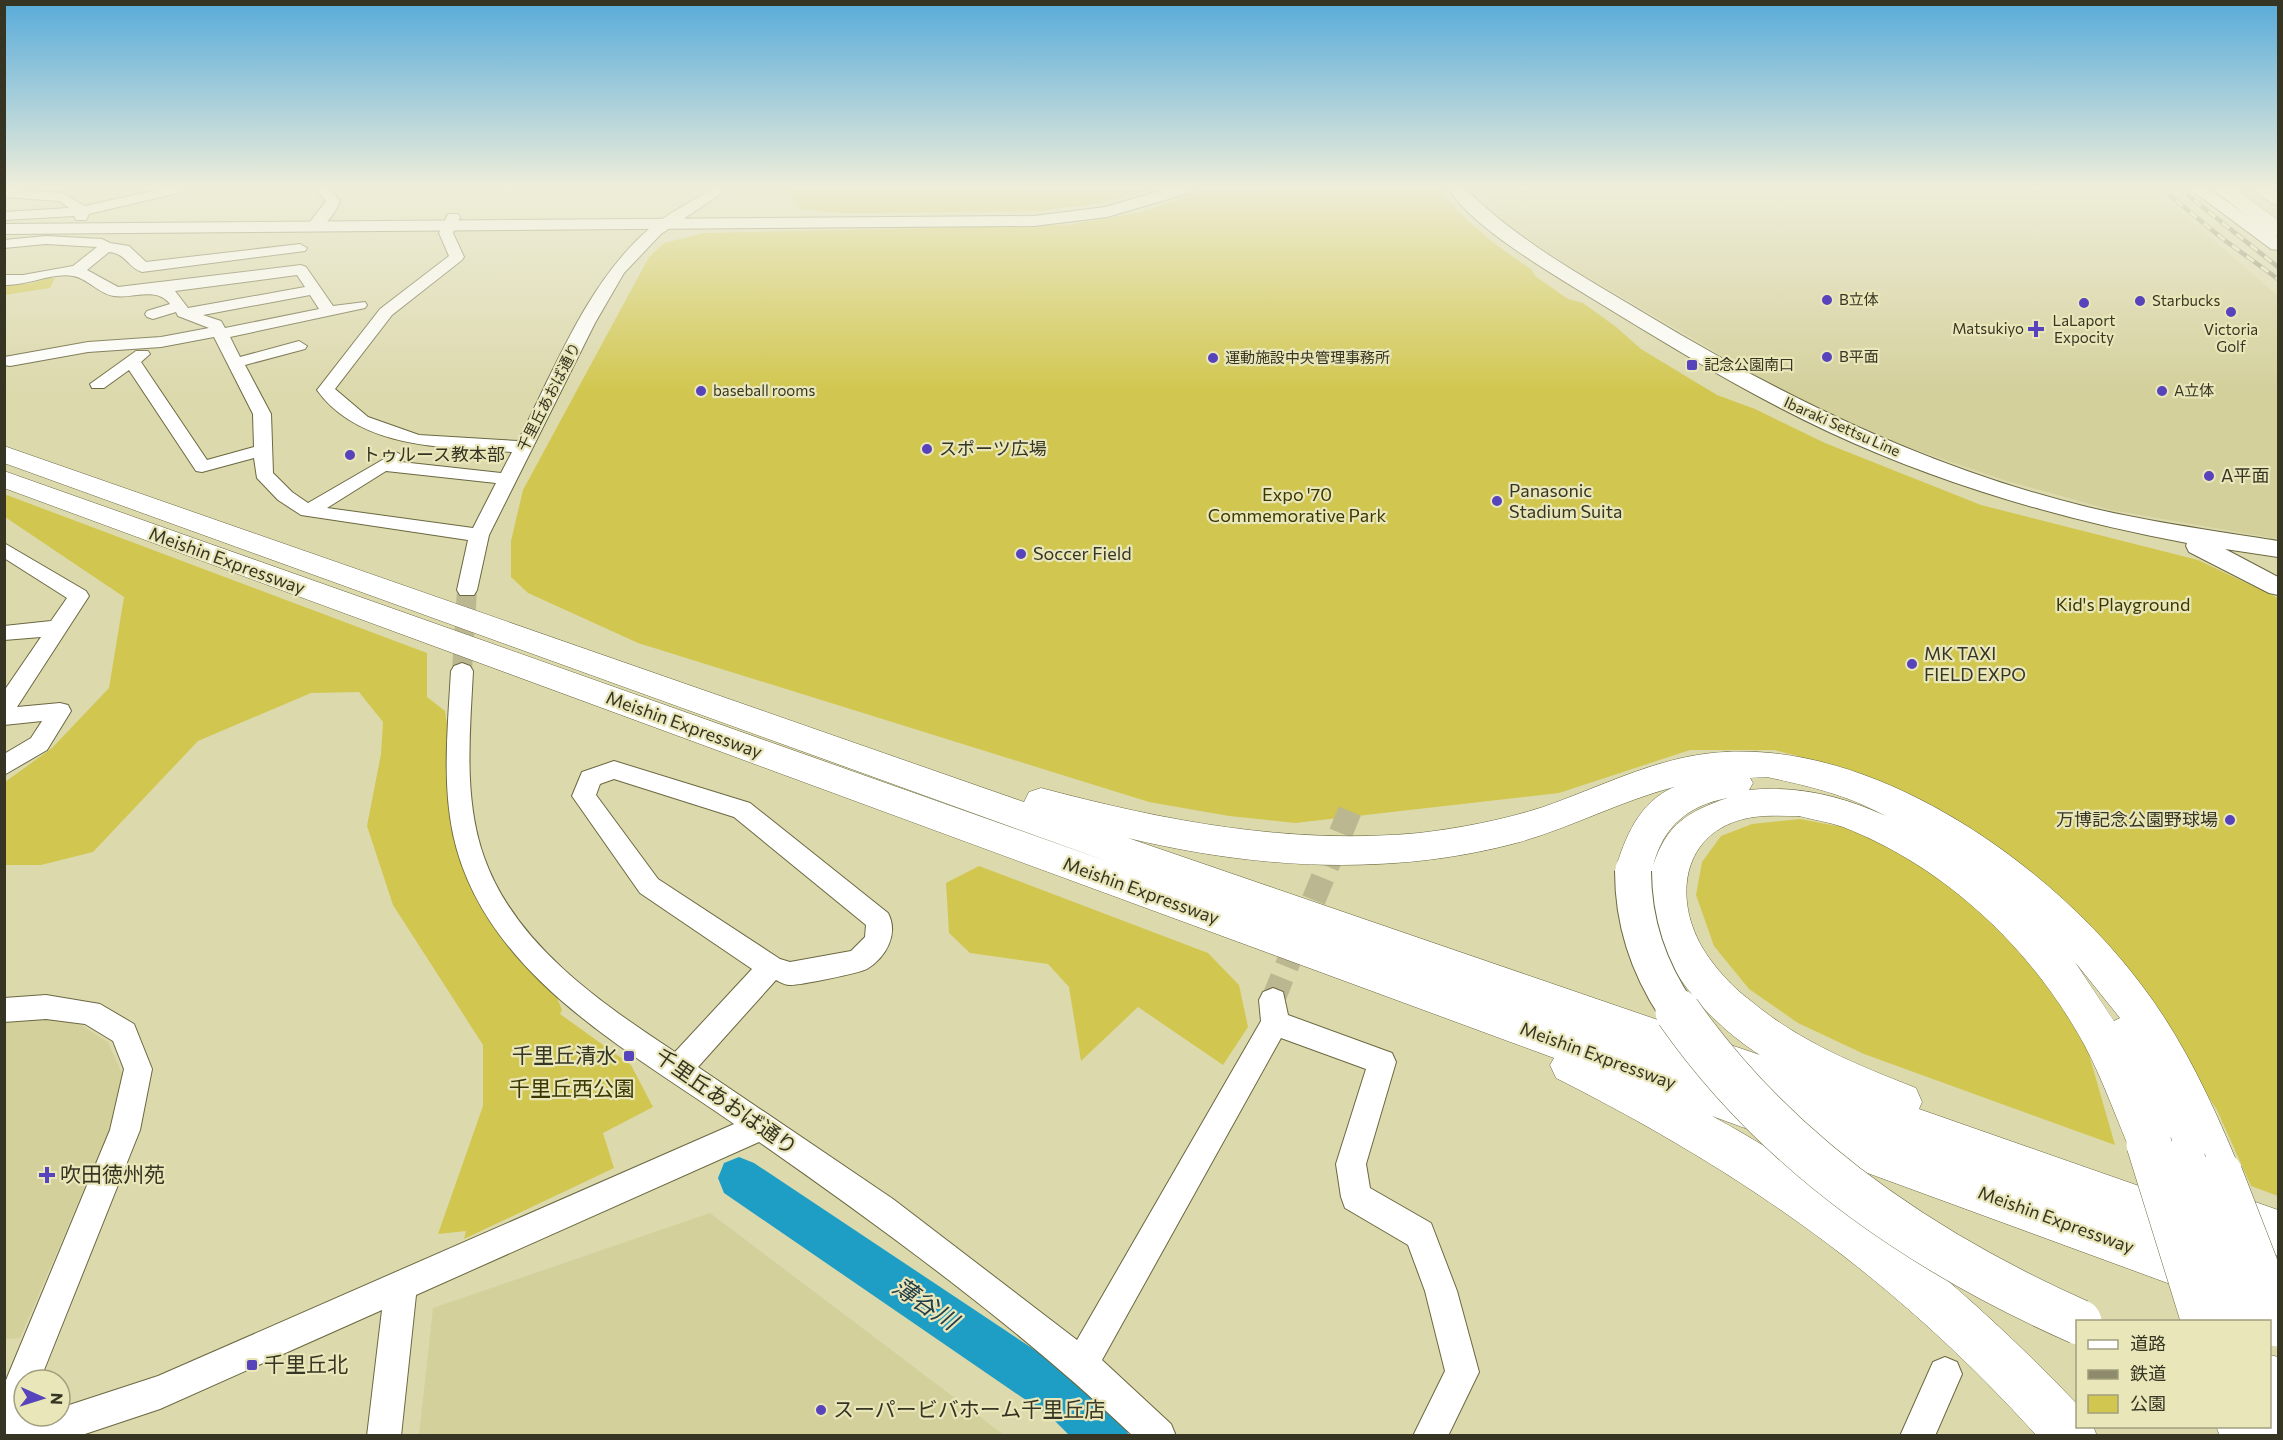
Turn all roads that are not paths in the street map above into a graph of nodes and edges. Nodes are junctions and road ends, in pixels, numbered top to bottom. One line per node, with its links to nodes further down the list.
1 (95, 256): 7 (street)
2 (131, 256): 3 (street)
3 (231, 256)
4 (457, 256): 25 (street)
5 (632, 256): 25 (street, 千里丘あおば通り)
6 (1537, 256): 33 (main road, Ibaraki Settsu Line)
7 (77, 271): 8 (street); 10 (street)
8 (4, 280)
9 (314, 290): 10 (street); 13 (street); 14 (street)
10 (160, 291): 12 (street); 13 (street)
11 (359, 305): 14 (street)
12 (136, 306)
13 (181, 310): 15 (street); 16 (street)
14 (329, 312): 16 (street)
15 (153, 314)
16 (219, 332): 17 (street); 22 (street)
17 (161, 342): 19 (street); 21 (street)
18 (299, 346): 22 (street)
19 (88, 347): 20 (street); 23 (street)
20 (10, 361)
21 (132, 362): 24 (street); 26 (street)
22 (235, 363): 26 (street)
23 (72, 366)
24 (98, 384)
25 (523, 447): 31 (street, 千里丘あおば通り)
26 (264, 450): 32 (street)
27 (408, 450): 29 (street)
28 (4, 454): 42 (highway, Meishin Expressway)
29 (383, 465): 31 (street); 32 (street)
30 (4, 479): 47 (highway, Meishin Expressway)
31 (507, 479): 34 (street, 千里丘あおば通り)
32 (308, 511): 34 (street)
33 (2128, 526): 36 (main road, Ibaraki Settsu Line); 37 (main road)
34 (479, 535): 38 (street, 千里丘あおば通り)
35 (4, 549): 39 (street)
36 (2278, 549)
37 (2278, 587)
38 (467, 590)
39 (57, 628): 40 (street); 43 (street)
40 (4, 633)
41 (462, 671): 51 (street, 千里丘あおば通り)
42 (702, 704): 46 (highway); 55 (highway, Meishin Expressway)
43 (4, 709)
44 (4, 717): 45 (street)
45 (4, 766)
46 (1919, 816): 49 (highway); 53 (highway)
47 (1071, 867): 57 (highway, Meishin Expressway); 70 (highway)
48 (771, 967): 48 (street); 51 (street)
49 (2088, 976): 53 (highway); 59 (highway, bridge)
50 (4, 1010): 64 (street)
51 (678, 1069): 52 (street, 千里丘あおば通り)
52 (761, 1126): 56 (street); 61 (street, 千里丘あおば通り)
53 (2184, 1160): 54 (highway); 58 (highway, bridge); 60 (highway, bridge)
54 (2278, 1233)
55 (2278, 1255)
56 (401, 1287): 65 (street); 66 (street)
57 (2278, 1300)
58 (2215, 1320)
59 (2076, 1321)
60 (2278, 1324)
61 (1082, 1364): 67 (street, 千里丘あおば通り); 68 (street)
62 (1946, 1374): 69 (street)
63 (2271, 1419): 71 (highway)
64 (4, 1428)
65 (25, 1436)
66 (384, 1436)
67 (1160, 1436)
68 (1430, 1436)
69 (1917, 1436)
70 (2072, 1436)
71 (2277, 1436)

